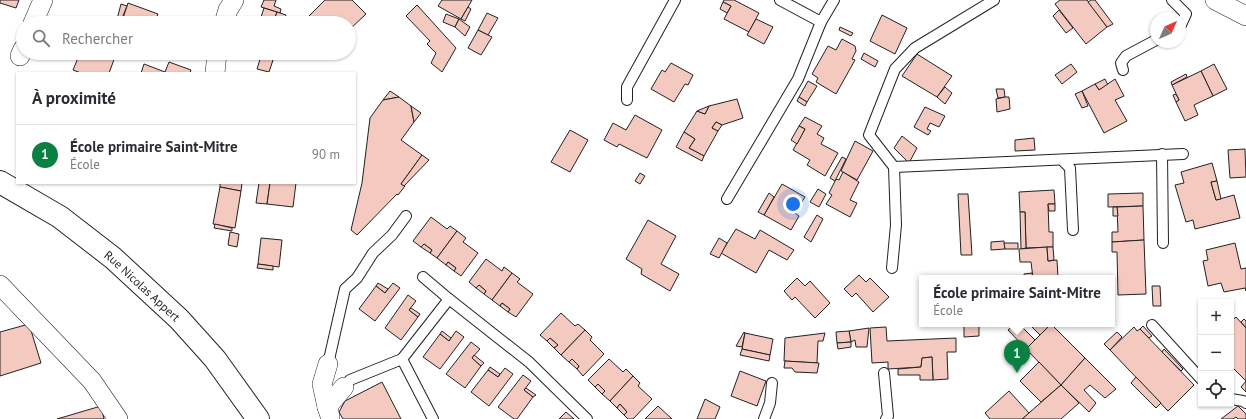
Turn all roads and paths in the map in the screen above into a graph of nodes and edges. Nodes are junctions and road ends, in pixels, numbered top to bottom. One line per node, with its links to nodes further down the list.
1 (43, 0): 10 (street)
2 (234, 0): 11 (street)
3 (675, 0): 18 (lane)
4 (780, 0): 13 (lane)
5 (834, 0): 13 (lane)
6 (994, 0): 22 (lane)
7 (1172, 0): 9 (lane)
8 (1215, 0): 12 (street)
9 (1184, 12)
10 (36, 16)
11 (226, 16)
12 (1246, 16)
13 (821, 22): 24 (lane)
14 (1150, 43): 16 (lane)
15 (217, 60): 17 (street)
16 (1123, 70)
17 (215, 72)
18 (627, 100)
19 (1162, 154): 20 (lane); 21 (lane); 27 (lane)
20 (1183, 154)
21 (1062, 160): 22 (lane); 26 (lane)
22 (894, 167): 28 (lane)
23 (0, 182): 43 (street, Rue Nicolas Appert)
24 (727, 199)
25 (406, 216): 34 (lane)
26 (1073, 230)
27 (1163, 243)
28 (892, 268)
29 (422, 277): 31 (lane)
30 (0, 285): 42 (street)
31 (449, 299): 33 (lane); 45 (lane)
32 (1152, 325): 36 (lane)
33 (402, 359): 38 (lane); 44 (lane)
34 (328, 364): 41 (street)
35 (884, 373): 47 (lane)
36 (1198, 376)
37 (772, 383): 46 (lane)
38 (344, 388): 41 (street)
39 (1234, 399): 40 (lane)
40 (1246, 404)
41 (329, 413)
42 (118, 419)
43 (258, 419)
44 (433, 419)
45 (588, 419)
46 (764, 419)
47 (886, 419)

